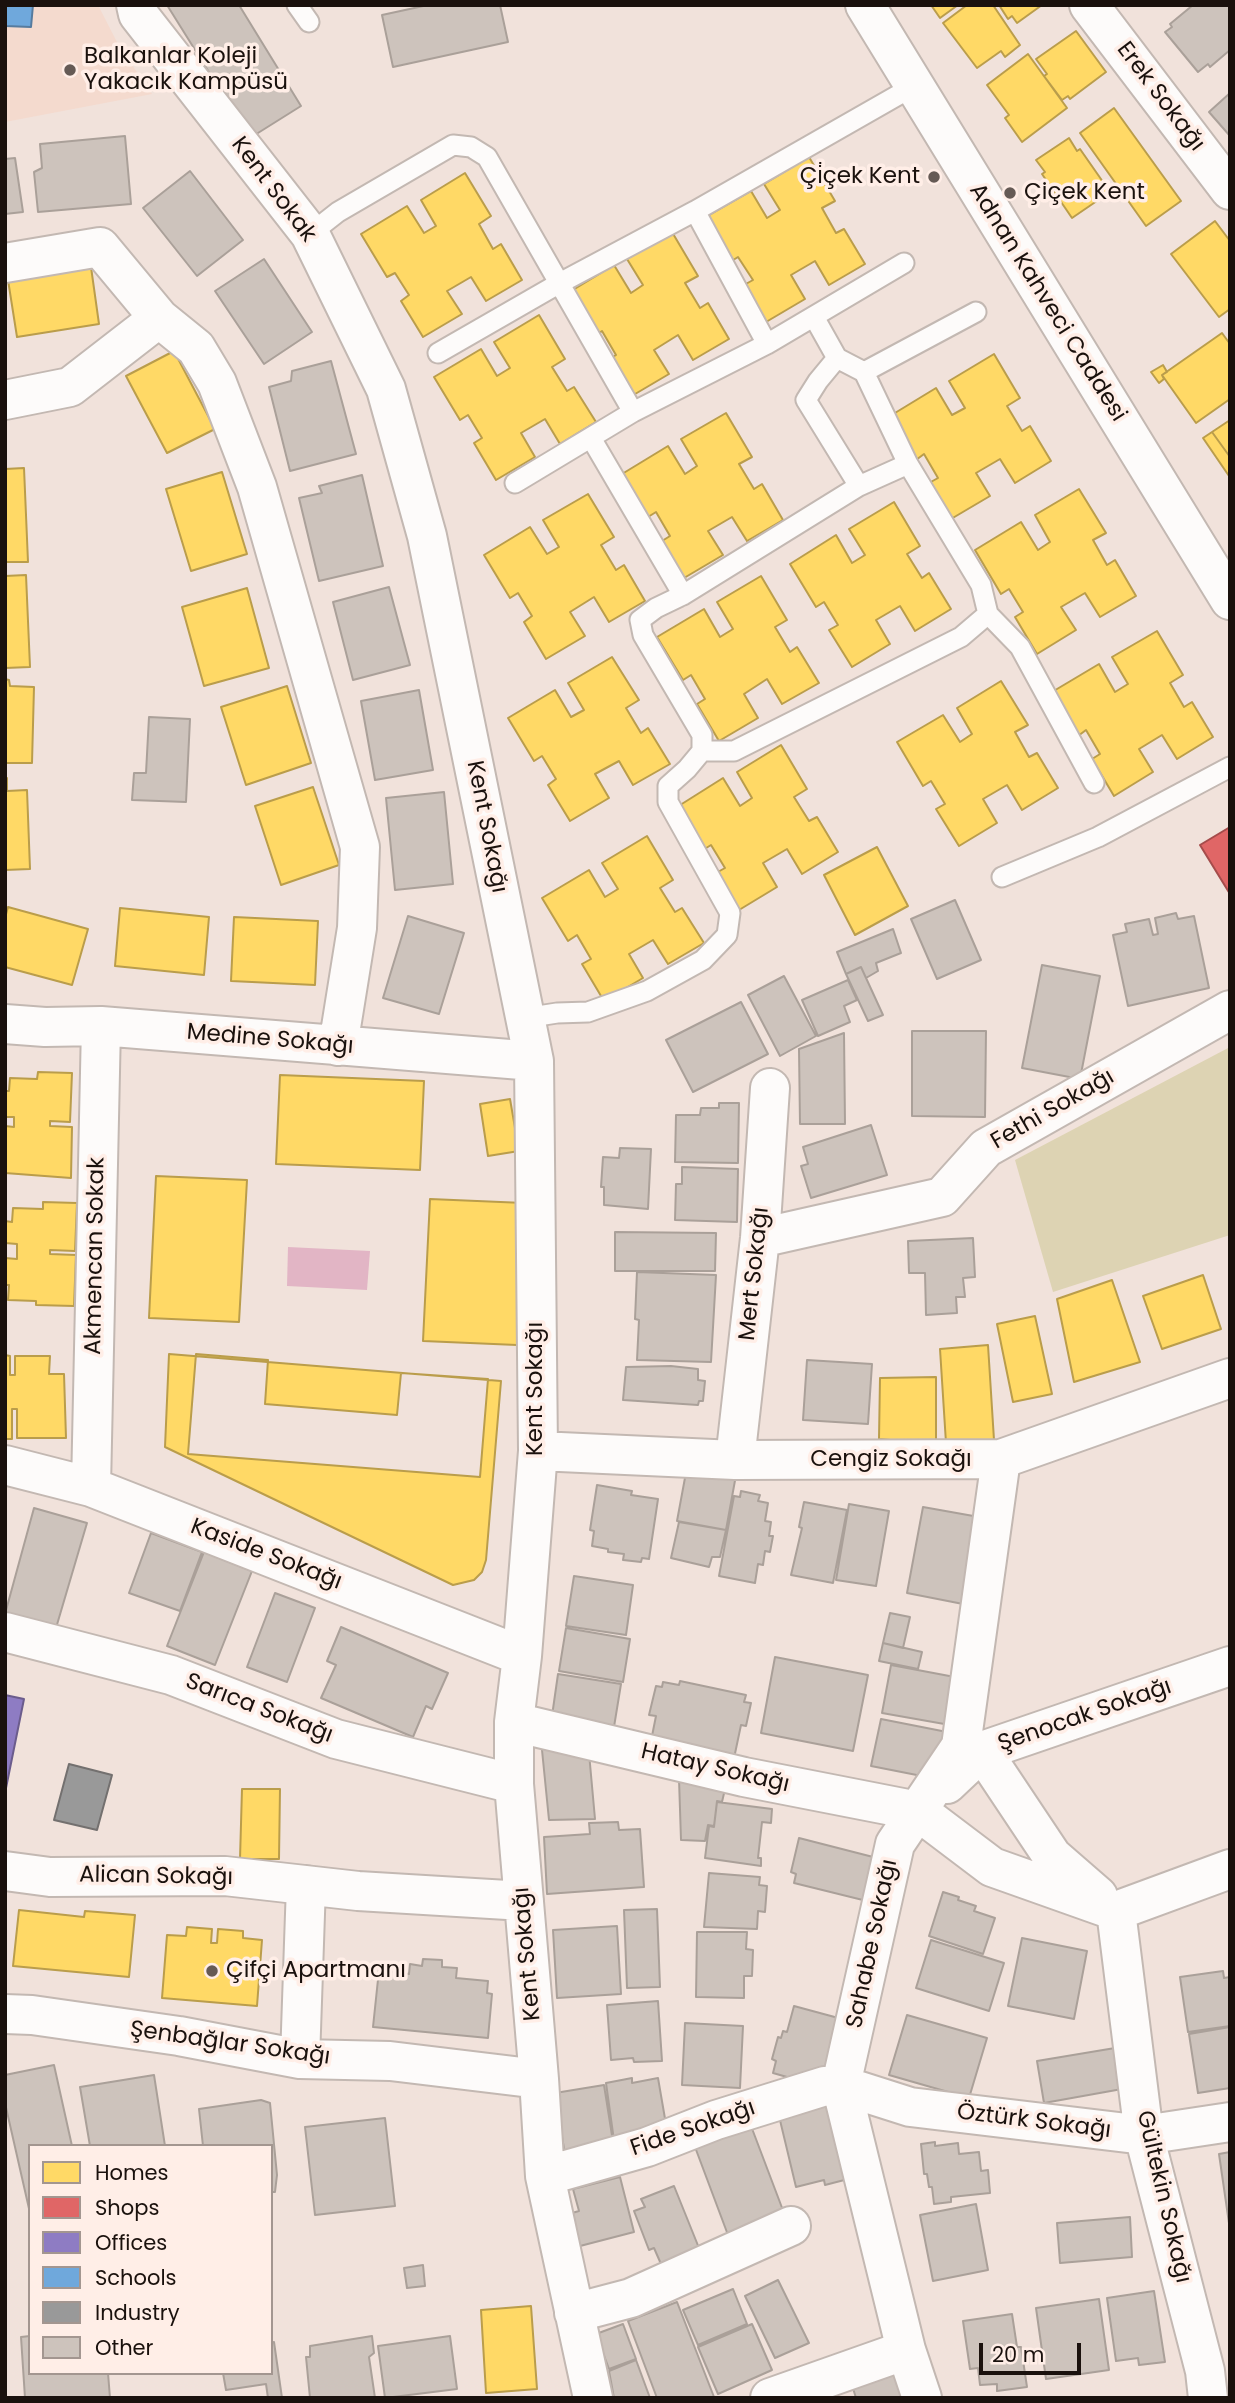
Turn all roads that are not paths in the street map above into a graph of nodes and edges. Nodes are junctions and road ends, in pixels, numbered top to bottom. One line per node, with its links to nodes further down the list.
1 (136, 5): 9 (street, Kent Sokak)
2 (297, 5): 5 (lane)
3 (865, 5): 6 (street, Adnan Kahveci Caddesi)
4 (1089, 5): 7 (street, Erek Sokağı)
5 (309, 22)
6 (914, 86): 8 (lane); 28 (street, Adnan Kahveci Caddesi)
7 (1230, 190)
8 (695, 211): 12 (lane); 16 (lane)
9 (310, 234): 12 (lane); 20 (street, Kent Sokak)
10 (5, 263): 15 (street)
11 (904, 264): 14 (lane)
12 (558, 284): 17 (lane); 22 (lane)
13 (976, 312): 19 (lane)
14 (814, 317): 16 (lane); 18 (lane)
15 (159, 318): 21 (street); 38 (street)
16 (767, 344): 22 (lane)
17 (438, 353)
18 (838, 358): 19 (lane); 26 (lane)
19 (864, 372): 24 (lane)
20 (386, 389): 35 (street, Kent Sokağı)
21 (5, 400)
22 (633, 412): 23 (lane)
23 (591, 438): 25 (lane); 27 (lane)
24 (908, 464): 26 (lane); 29 (lane)
25 (515, 483)
26 (859, 486): 27 (lane)
27 (683, 595): 30 (lane)
28 (1230, 600)
29 (988, 614): 30 (lane); 32 (lane)
30 (702, 751): 35 (lane)
31 (1230, 767): 33 (lane)
32 (1094, 783)
33 (1002, 877)
34 (1230, 1010): 41 (street, Fethi Sokağı)
35 (525, 1018): 39 (street, Kent Sokağı)
36 (5, 1024): 37 (street, Medine Sokağı)
37 (101, 1026): 38 (street, Medine Sokağı); 47 (street, Akmencan Sokak)
38 (338, 1046): 39 (street, Medine Sokağı)
39 (534, 1061): 43 (street, Kent Sokağı)
40 (770, 1088): 41 (street, Mert Sokağı)
41 (760, 1238): 45 (street, Mert Sokağı)
42 (1230, 1377): 44 (street, Cengiz Sokağı)
43 (538, 1451): 45 (street, Cengiz Sokağı); 49 (street, Kent Sokağı)
44 (1001, 1459): 45 (street, Cengiz Sokağı); 54 (street, Sahabe Sokağı)
45 (735, 1460)
46 (5, 1465): 47 (street, Kaside Sokağı)
47 (91, 1487): 49 (street, Kaside Sokağı)
48 (5, 1632): 53 (street, Sarıca Sokağı)
49 (522, 1656): 51 (street, Kent Sokağı)
50 (1230, 1667): 52 (street, Şenocak Sokağı)
51 (514, 1722): 53 (street, Kent Sokağı); 54 (street, Hatay Sokağı)
52 (982, 1751): 54 (street, Şenocak Sokağı); 59 (street)
53 (514, 1784): 58 (street, Kent Sokağı)
54 (918, 1811): 59 (street); 63 (street, Sahabe Sokağı)
55 (1230, 1869): 59 (street)
56 (5, 1871): 57 (street, Alican Sokağı)
57 (306, 1885): 58 (street, Alican Sokağı); 61 (street)
58 (524, 1902): 62 (street, Kent Sokağı)
59 (1116, 1911): 65 (street, Gültekin Sokağı)
60 (5, 2014): 61 (street, Şenbağlar Sokağı)
61 (300, 2059): 62 (street, Şenbağlar Sokağı)
62 (539, 2079): 66 (street, Kent Sokağı)
63 (841, 2085): 65 (street, Öztürk Sokağı); 66 (street, Fide Sokağı); 69 (street, Sahabe Sokağı)
64 (1230, 2122): 65 (street, Öztürk Sokağı)
65 (1144, 2135): 70 (street, Gültekin Sokağı)
66 (545, 2176): 68 (street, Kent Sokağı)
67 (791, 2226): 68 (street)
68 (574, 2313): 71 (street, Kent Sokağı)
69 (906, 2350): 72 (street); 73 (street, Sahabe Sokağı)
70 (1214, 2379)
71 (585, 2397)
72 (770, 2398)
73 (922, 2398)

